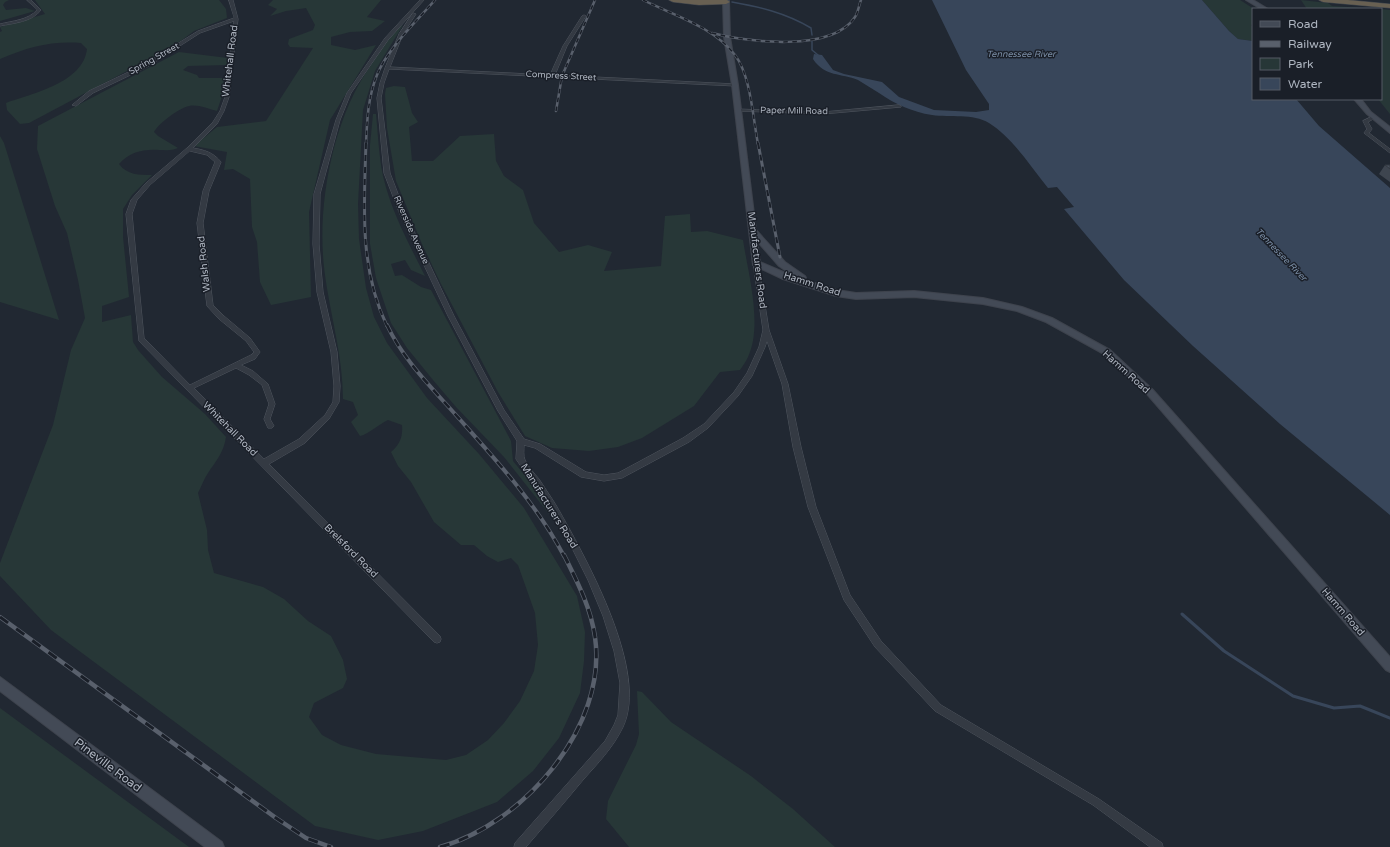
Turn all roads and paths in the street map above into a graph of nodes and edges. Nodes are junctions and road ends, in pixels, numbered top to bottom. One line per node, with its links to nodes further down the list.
1 (29, 0): 15 (street)
2 (231, 0): 14 (street, Whitehall Road)
3 (673, 0): 8 (highway)
4 (704, 0): 5 (highway)
5 (714, 0)
6 (1248, 0): 12 (main road)
7 (1324, 0): 9 (highway)
8 (726, 1): 18 (main road, Manufacturers Road)
9 (1333, 1): 11 (highway)
10 (420, 2): 16 (street, Riverside Avenue); 35 (street, Whitehall Road)
11 (1390, 6)
12 (1263, 8)
13 (584, 16): 17 (street)
14 (236, 19): 20 (street, Spring Street); 25 (street, Whitehall Road)
15 (0, 25)
16 (387, 68): 17 (street, Compress Street); 34 (street, Riverside Avenue)
17 (552, 76): 18 (street, Compress Street)
18 (735, 85): 22 (main road, Manufacturers Road)
19 (1358, 100): 23 (main road)
20 (74, 104)
21 (899, 106): 22 (street, Paper Mill Road)
22 (737, 110): 27 (main road, Manufacturers Road)
23 (1371, 116): 24 (main road); 26 (street)
24 (1390, 130)
25 (189, 149): 31 (street, Walsh Road); 32 (street, Whitehall Road)
26 (1390, 151)
27 (754, 232): 28 (main road, Manufacturers Road); 29 (main road)
28 (756, 263): 29 (main road, Hamm Road); 30 (street, Manufacturers Road)
29 (818, 288): 37 (main road, Hamm Road)
30 (766, 330): 34 (street, Manufacturers Road); 41 (street)
31 (235, 365): 32 (street, Walsh Road); 33 (street)
32 (189, 388): 35 (street, Whitehall Road)
33 (270, 426)
34 (521, 441): 40 (street, Manufacturers Road)
35 (264, 463): 36 (street, Brelsford Road)
36 (437, 639)
37 (1390, 666)
38 (0, 683): 39 (main road, Pineville Road)
39 (217, 847)
40 (520, 847)
41 (1158, 847)

